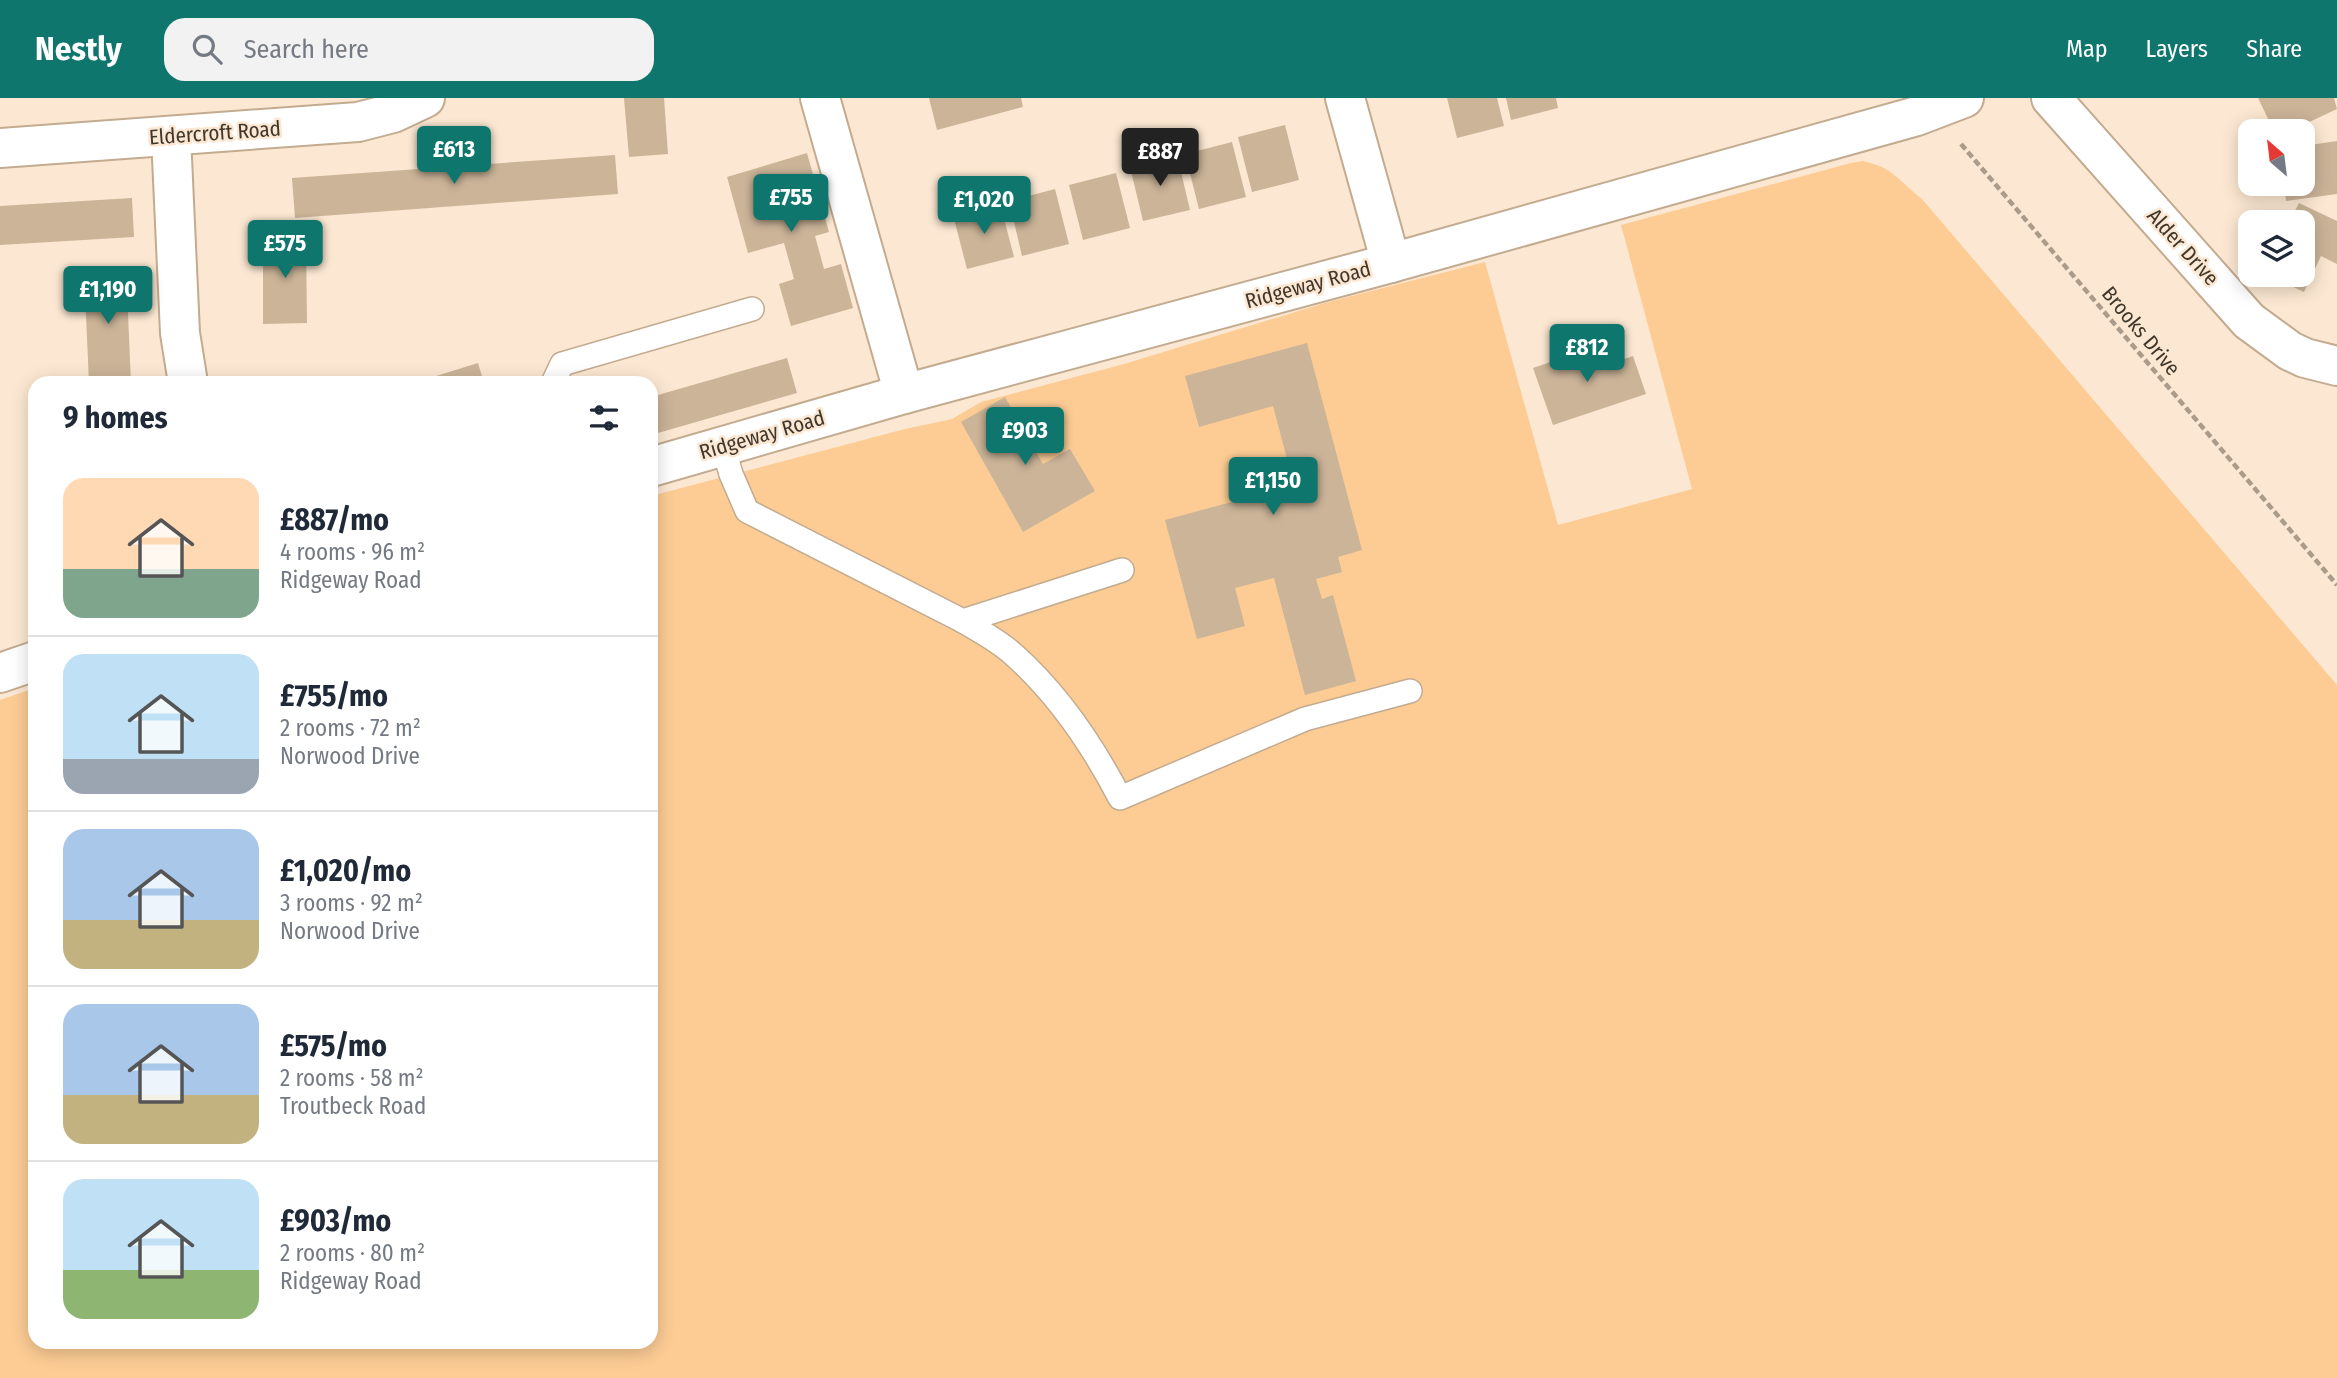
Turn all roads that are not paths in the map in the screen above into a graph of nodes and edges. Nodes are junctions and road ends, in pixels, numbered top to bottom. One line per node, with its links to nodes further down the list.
1 (425, 98): 6 (street, Eldercroft Road)
2 (820, 98): 13 (street)
3 (1345, 98): 8 (street)
4 (2051, 98): 10 (street, Alder Drive)
5 (1948, 104): 8 (street, Ridgeway Road)
6 (171, 136): 7 (street, Eldercroft Road); 11 (street)
7 (0, 148)
8 (1391, 263): 13 (street, Ridgeway Road)
9 (752, 309): 12 (lane)
10 (2337, 366)
11 (187, 376)
12 (556, 376)
13 (904, 394): 14 (street, Ridgeway Road)
14 (723, 446): 15 (street, Ridgeway Road); 17 (lane)
15 (658, 465)
16 (1122, 570): 17 (lane)
17 (963, 621): 20 (lane)
18 (28, 663): 19 (street)
19 (0, 673)
20 (1410, 691)

